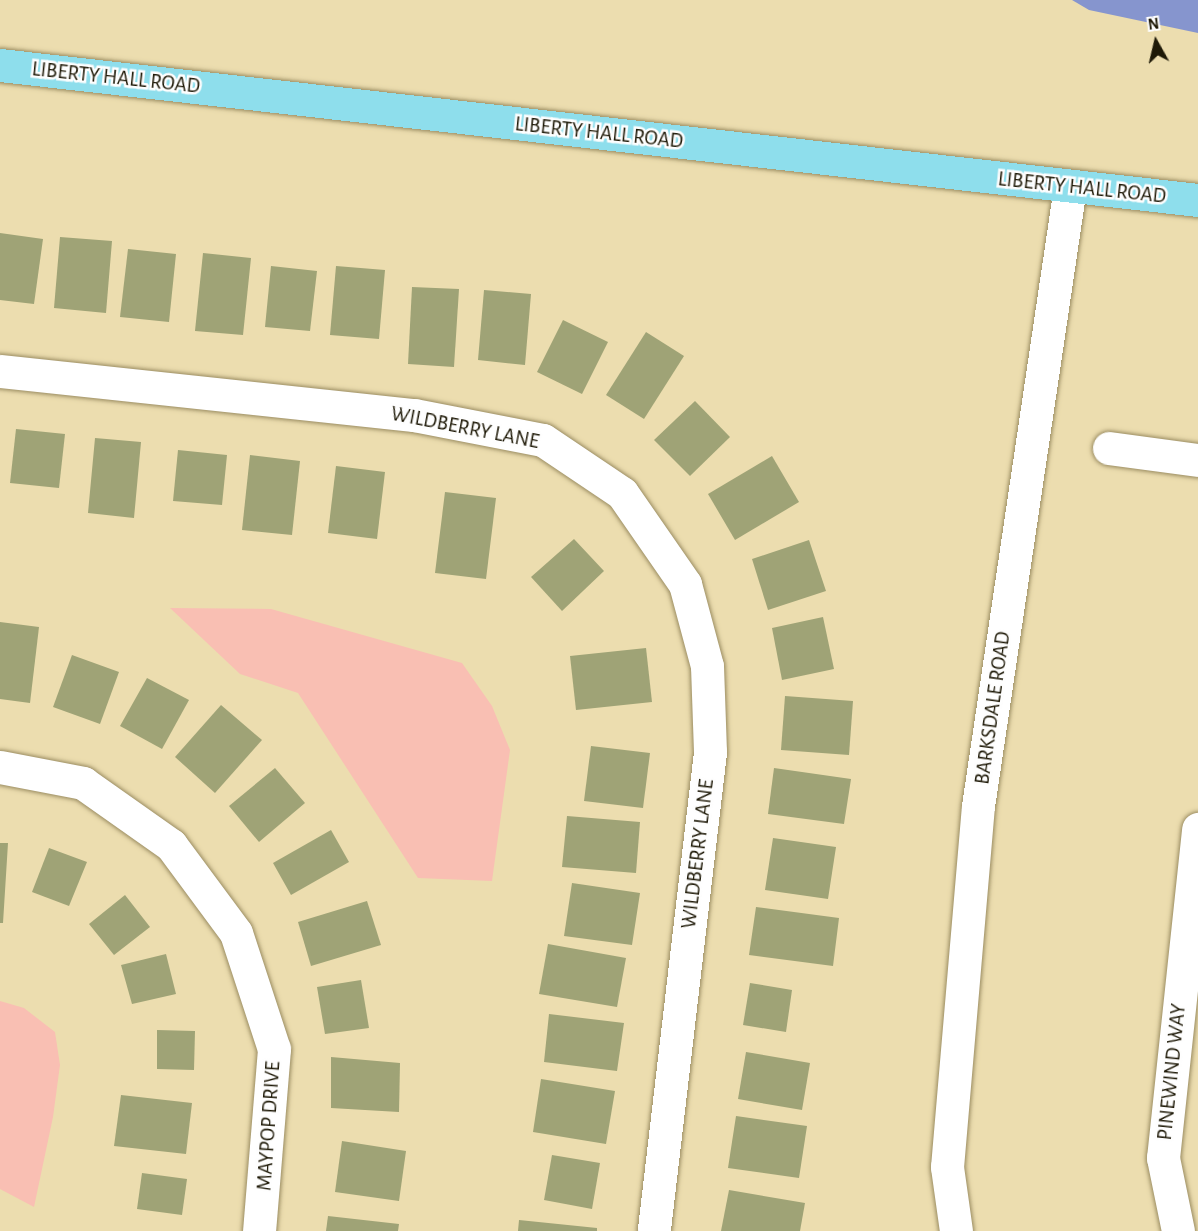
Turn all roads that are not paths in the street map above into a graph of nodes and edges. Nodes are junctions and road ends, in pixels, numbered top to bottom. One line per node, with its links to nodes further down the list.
1 (0, 65): 2 (main road, LIBERTY HALL ROAD)
2 (1070, 187): 3 (main road, LIBERTY HALL ROAD); 12 (street, BARKSDALE ROAD)
3 (1198, 200)
4 (0, 371): 11 (street, WILDBERRY LANE)
5 (1109, 448): 6 (street)
6 (1198, 460)
7 (0, 767): 10 (street, MAYPOP DRIVE)
8 (1198, 829): 9 (street, PINEWIND WAY)
9 (1184, 1216)
10 (259, 1231)
11 (654, 1231)
12 (956, 1231)

